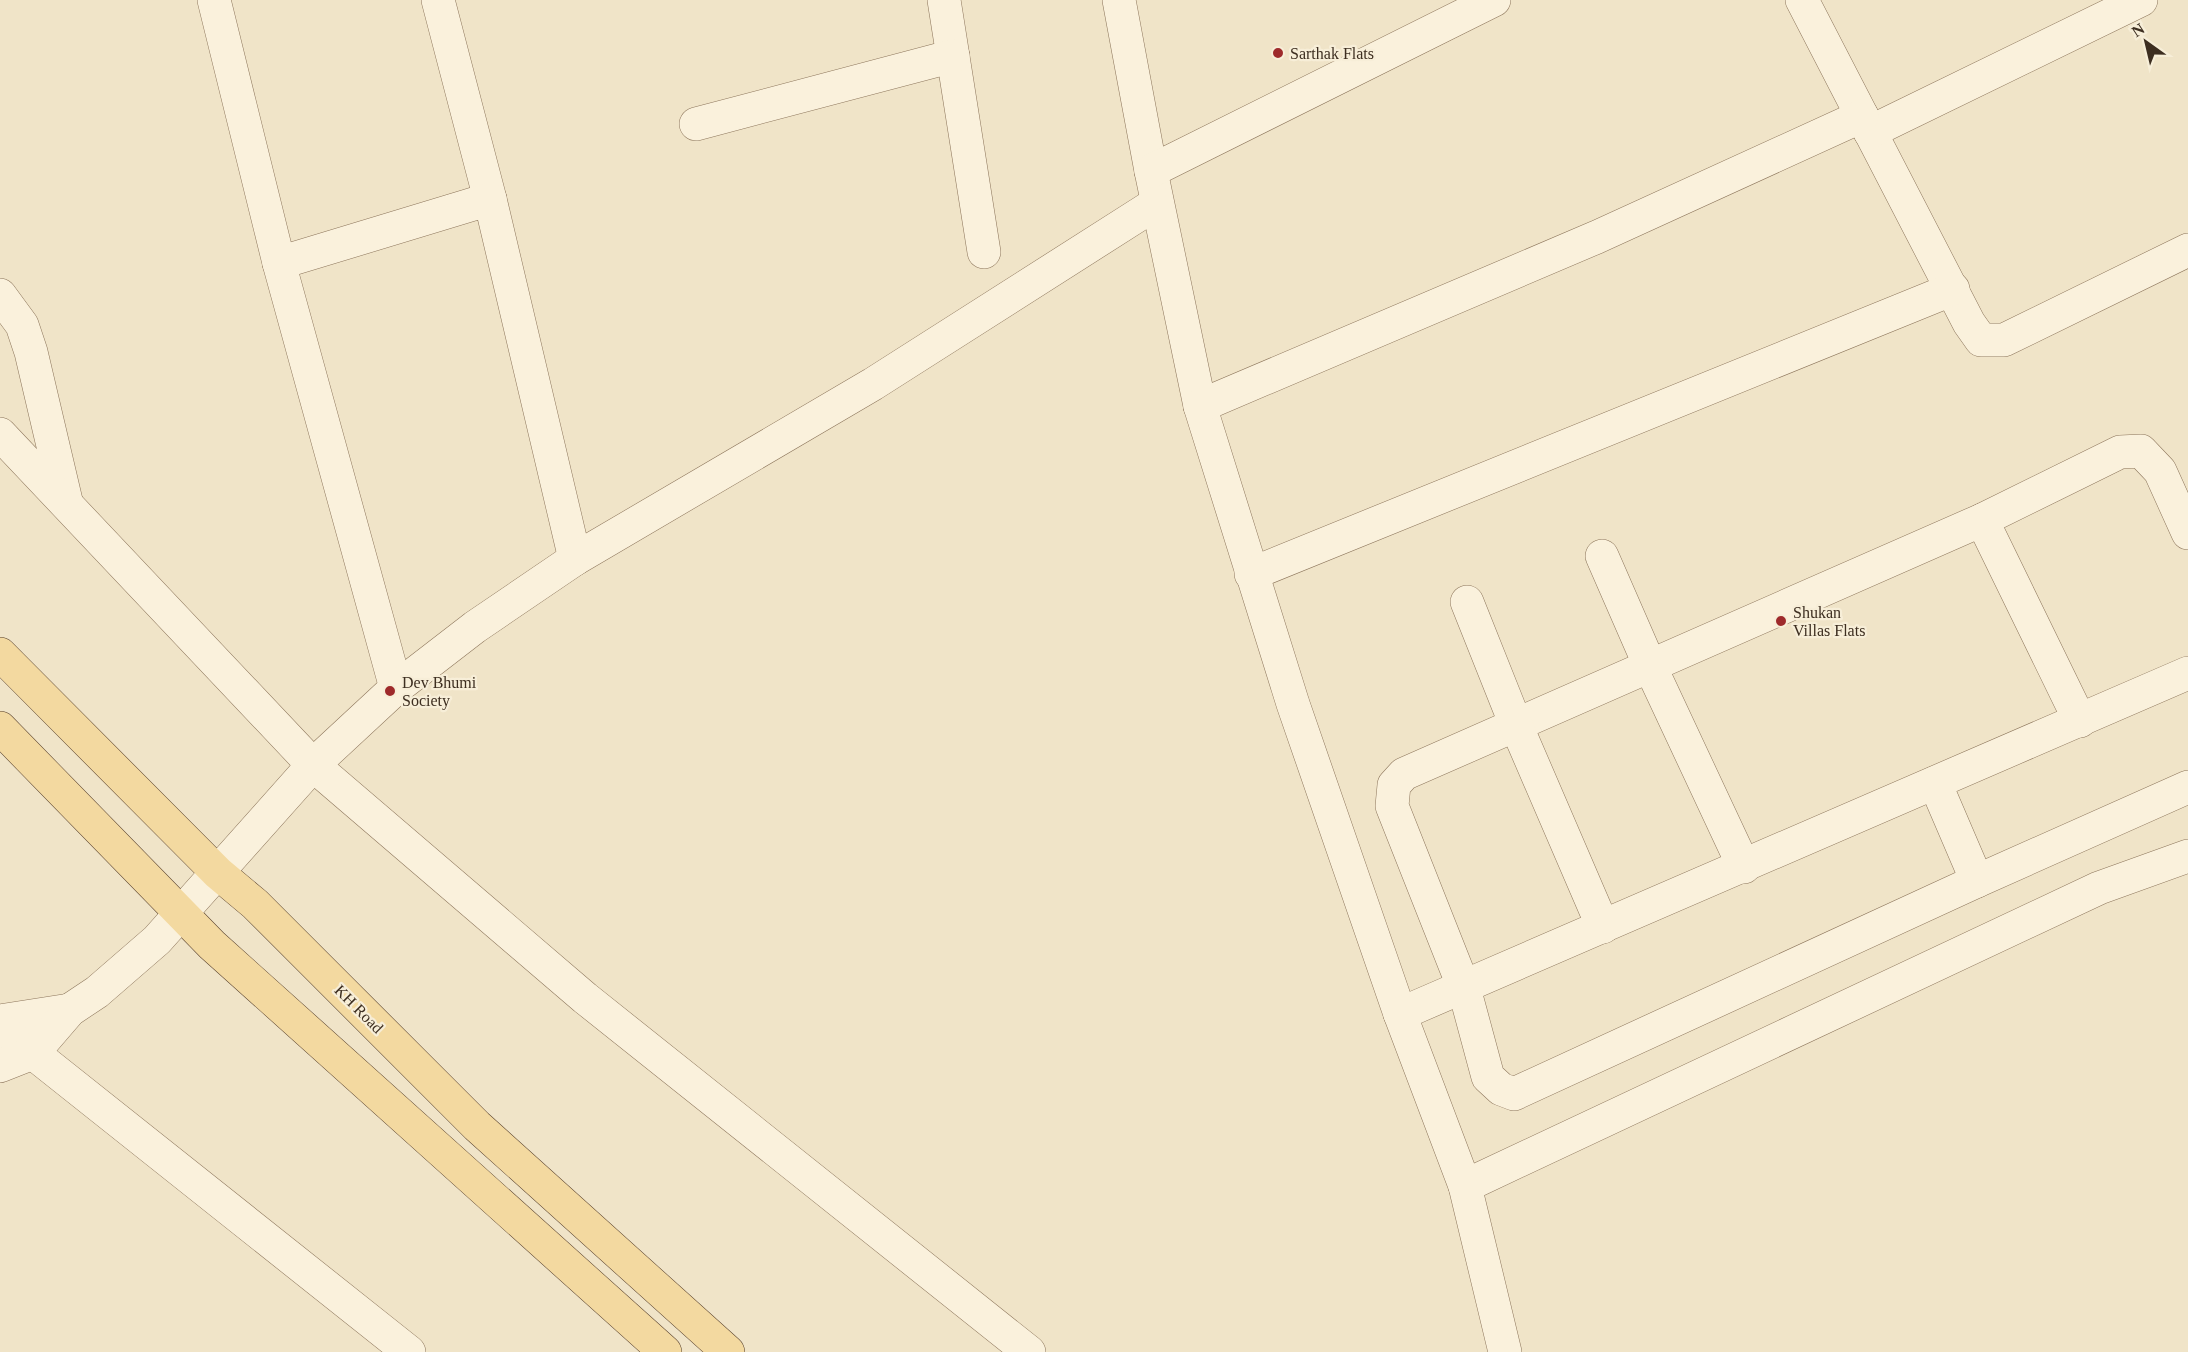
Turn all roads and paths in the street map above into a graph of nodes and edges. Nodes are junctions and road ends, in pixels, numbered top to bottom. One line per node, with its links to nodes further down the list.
1 (214, 0): 16 (street)
2 (438, 0): 12 (street)
3 (944, 0): 8 (street)
4 (1119, 0): 11 (street)
5 (1494, 0): 11 (street)
6 (1802, 0): 10 (street)
7 (2141, 0): 10 (street)
8 (953, 56): 9 (street); 15 (street)
9 (696, 124)
10 (1866, 124): 17 (street); 19 (street)
11 (1151, 171): 13 (street)
12 (490, 199): 16 (street); 25 (street)
13 (1157, 203): 19 (street); 25 (street)
14 (2188, 250): 17 (street)
15 (984, 252)
16 (279, 263): 31 (street)
17 (1953, 289): 26 (street)
18 (0, 295): 21 (street)
19 (1200, 405): 26 (street)
20 (0, 434): 21 (street)
21 (66, 503): 35 (street)
22 (1982, 520): 23 (street); 29 (street); 32 (street)
23 (2188, 533)
24 (1602, 555): 29 (street)
25 (575, 559): 31 (street)
26 (1251, 574): 46 (street)
27 (1467, 602): 33 (street)
28 (0, 654): 40 (main road, KH Road)
29 (1650, 666): 33 (street); 39 (street)
30 (2188, 673): 32 (street)
31 (396, 688): 35 (street)
32 (2080, 721): 36 (street)
33 (1516, 725): 43 (street); 44 (street)
34 (0, 728): 42 (main road)
35 (313, 765): 40 (street); 55 (street)
36 (1935, 783): 39 (street); 41 (street)
37 (2188, 787): 41 (street)
38 (2188, 856): 51 (street)
39 (1744, 867): 43 (street)
40 (218, 873): 42 (street); 54 (main road, KH Road)
41 (1977, 880): 44 (street)
42 (182, 914): 45 (street); 53 (main road)
43 (1603, 927): 44 (street)
44 (1464, 988): 46 (street)
45 (70, 1010): 47 (street); 49 (street)
46 (1400, 1014): 51 (street)
47 (0, 1021)
48 (0, 1029): 49 (street)
49 (33, 1053): 50 (street); 52 (street)
50 (0, 1066)
51 (1465, 1186): 56 (street)
52 (409, 1352)
53 (665, 1352)
54 (729, 1352)
55 (1029, 1352)
56 (1505, 1352)

